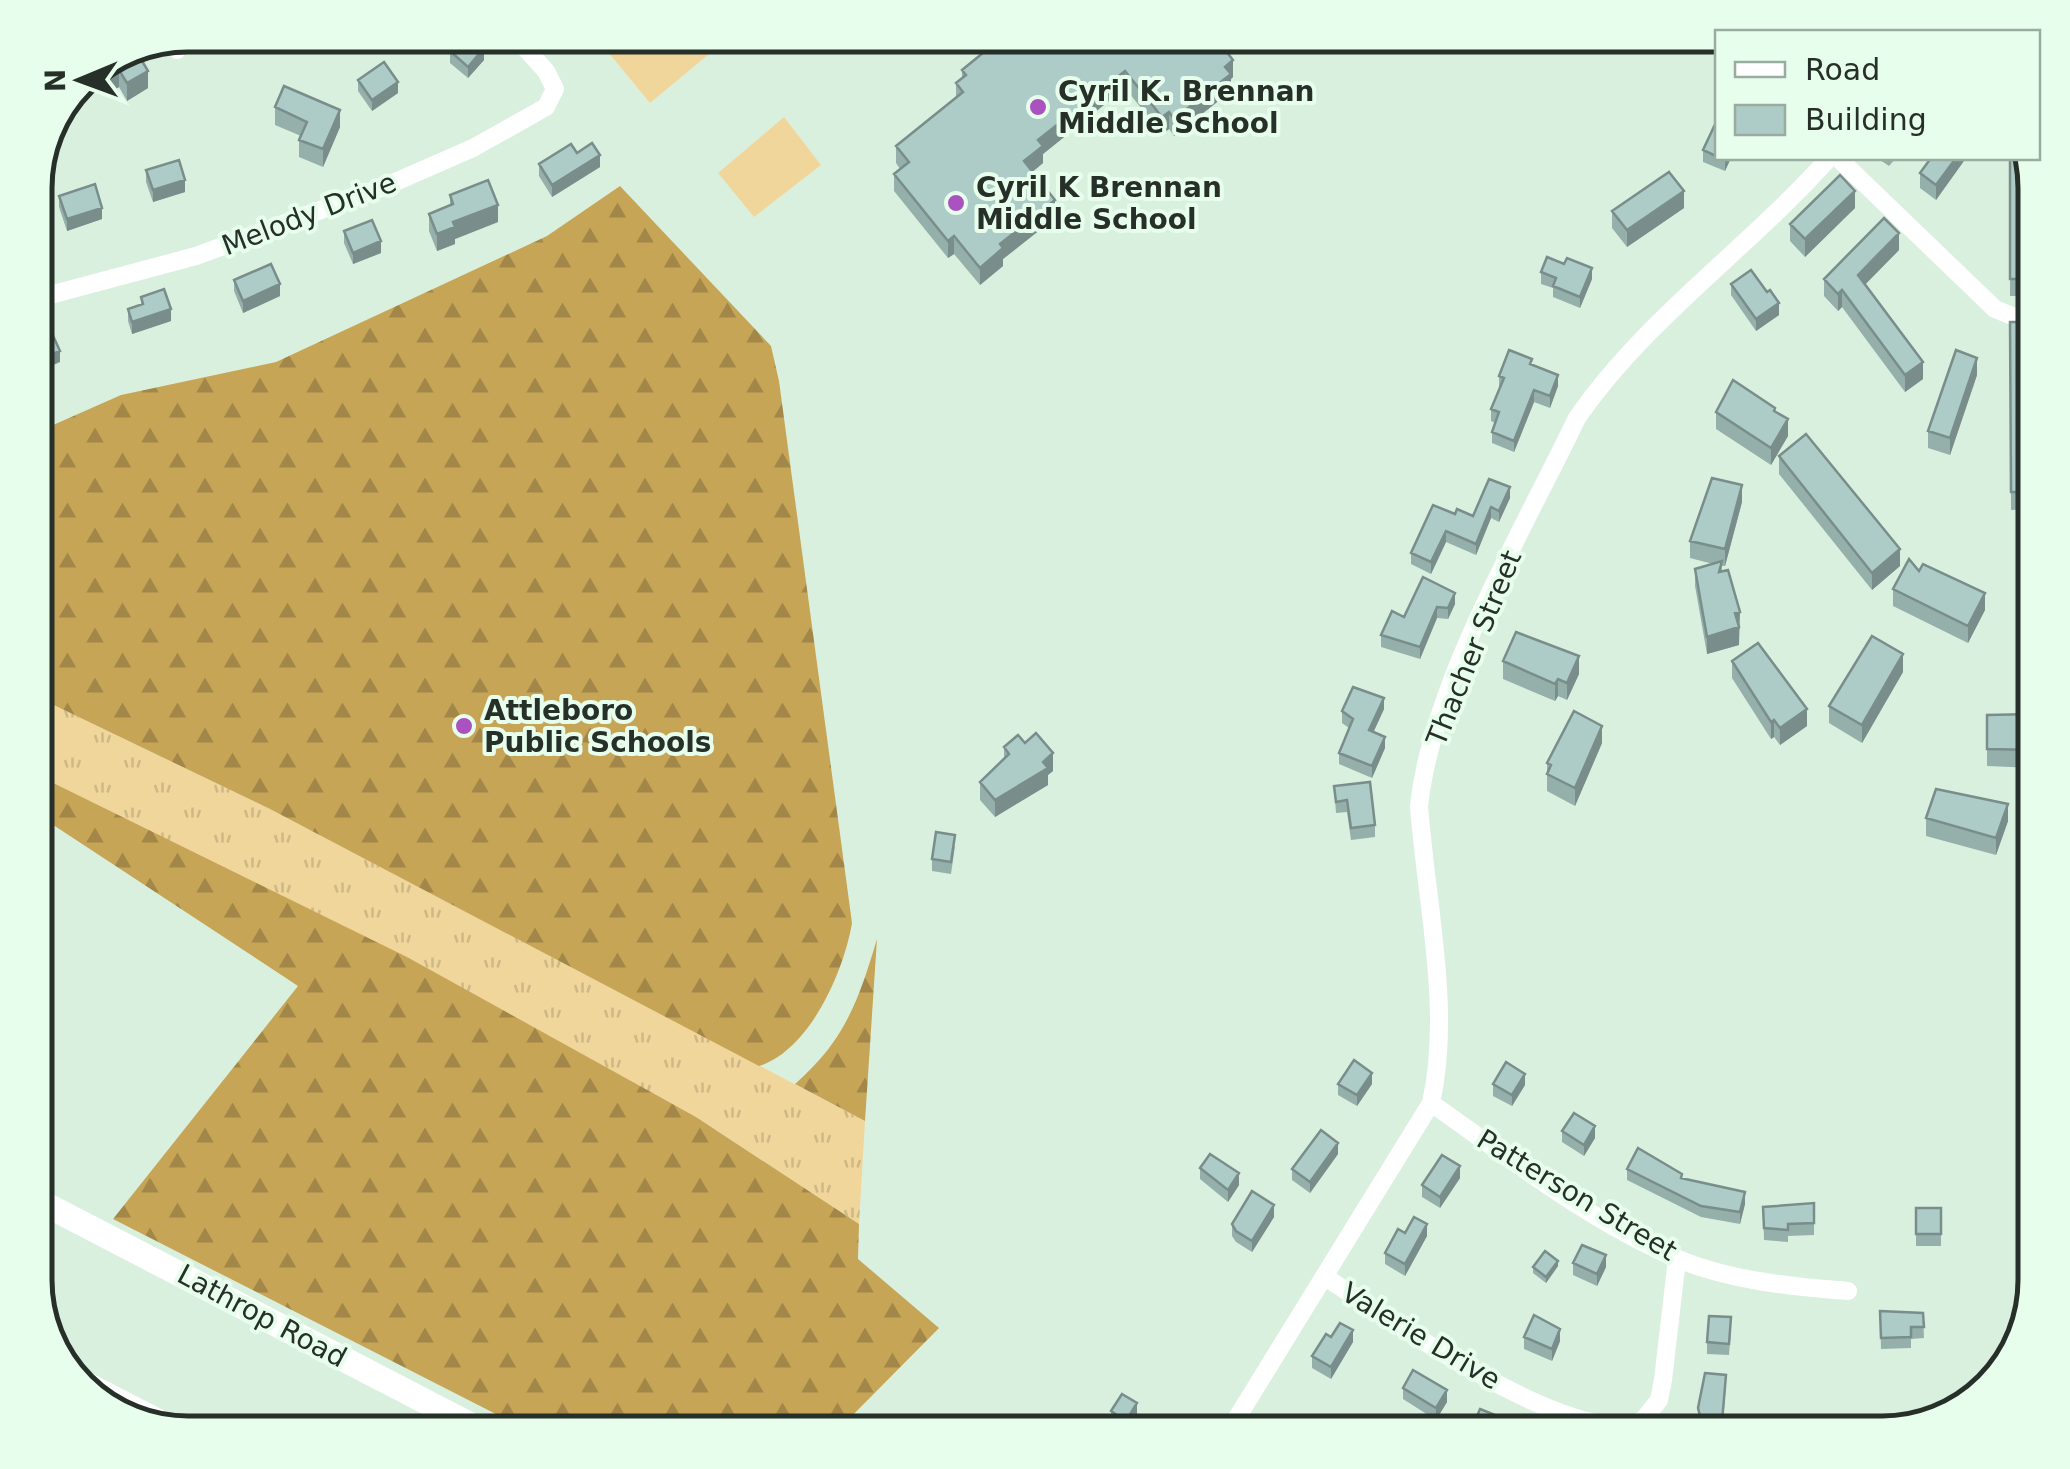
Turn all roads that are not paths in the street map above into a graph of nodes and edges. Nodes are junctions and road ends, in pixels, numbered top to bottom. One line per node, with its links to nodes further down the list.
1 (527, 52): 4 (street, Melody Drive)
2 (1827, 160): 6 (street, Thacher Street)
3 (1840, 160): 5 (street)
4 (53, 295)
5 (2018, 318)
6 (1431, 1103): 8 (street, Patterson Street); 9 (street, Thacher Street)
7 (53, 1208): 11 (main road, Lathrop Road)
8 (1677, 1259): 10 (street, Patterson Street); 14 (street, Valerie Drive)
9 (1325, 1277): 12 (street, Thacher Street); 13 (street, Valerie Drive)
10 (1848, 1290)
11 (453, 1416)
12 (1238, 1416)
13 (1576, 1416)
14 (1646, 1416)

